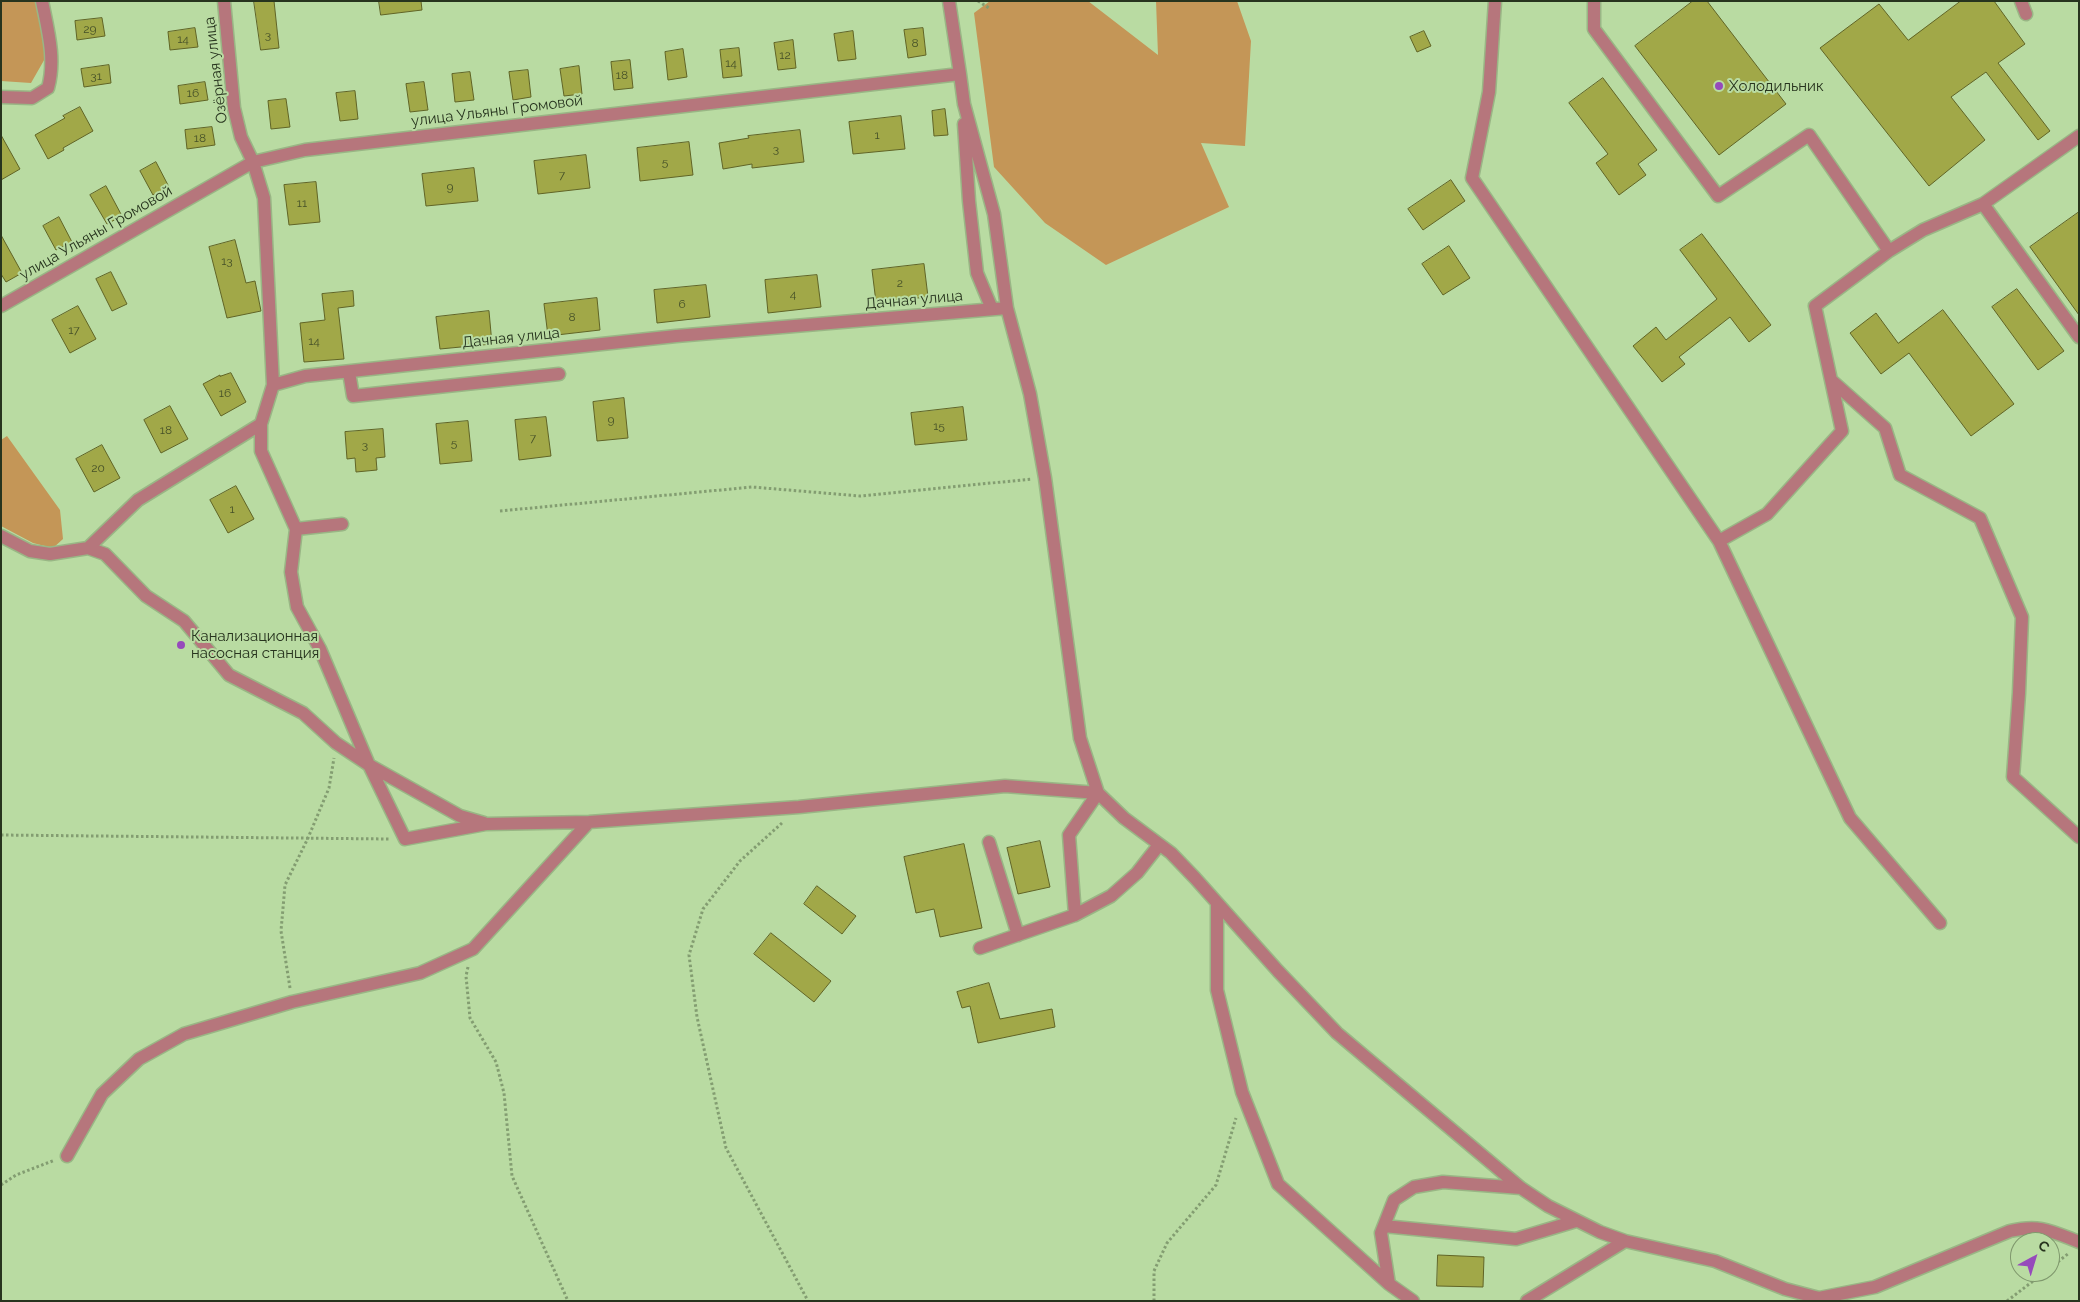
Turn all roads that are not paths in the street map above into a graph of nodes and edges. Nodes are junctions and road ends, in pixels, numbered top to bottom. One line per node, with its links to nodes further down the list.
1 (42, 1): 9 (street)
2 (224, 1): 12 (street, Озёрная улица)
3 (949, 1): 8 (street)
4 (1495, 1): 27 (street)
5 (1594, 1): 14 (street)
6 (2021, 1): 7 (street)
7 (2026, 14)
8 (960, 74): 10 (street); 12 (street, улица Ульяны Громовой)
9 (1, 97)
10 (964, 104): 16 (street); 17 (street)
11 (2079, 136): 13 (street)
12 (253, 162): 15 (street, улица Ульяны Громовой); 22 (street, Озёрная улица)
13 (1983, 204): 14 (street); 18 (street)
14 (1889, 251): 21 (street)
15 (1, 306)
16 (1007, 308): 17 (street, Дачная улица); 30 (street)
17 (992, 309): 19 (street, Дачная улица)
18 (2079, 337)
19 (349, 372): 20 (street); 22 (street, Дачная улица)
20 (559, 374)
21 (1831, 380): 27 (street); 33 (street)
22 (273, 385): 23 (street)
23 (260, 424): 25 (street); 28 (street)
24 (342, 524): 25 (street)
25 (296, 529): 29 (street)
26 (1, 536): 28 (street)
27 (1719, 541): 38 (street)
28 (88, 548): 29 (street)
29 (369, 765): 32 (street); 32 (street)
30 (1098, 793): 31 (street); 35 (street); 37 (street)
31 (589, 822): 32 (street); 41 (street)
32 (486, 824)
33 (2079, 837)
34 (989, 842): 39 (street)
35 (1159, 845): 36 (street); 37 (street)
36 (1217, 904): 42 (street); 47 (street)
37 (1075, 915): 39 (street)
38 (1940, 923)
39 (1018, 935): 40 (street)
40 (980, 948)
41 (66, 1156)
42 (1522, 1188): 43 (street); 44 (street)
43 (1576, 1221): 44 (street); 45 (street)
44 (1384, 1226): 47 (street)
45 (1625, 1241): 46 (street); 49 (street)
46 (2075, 1247)
47 (1388, 1284): 48 (street)
48 (1413, 1301)
49 (1527, 1301)

